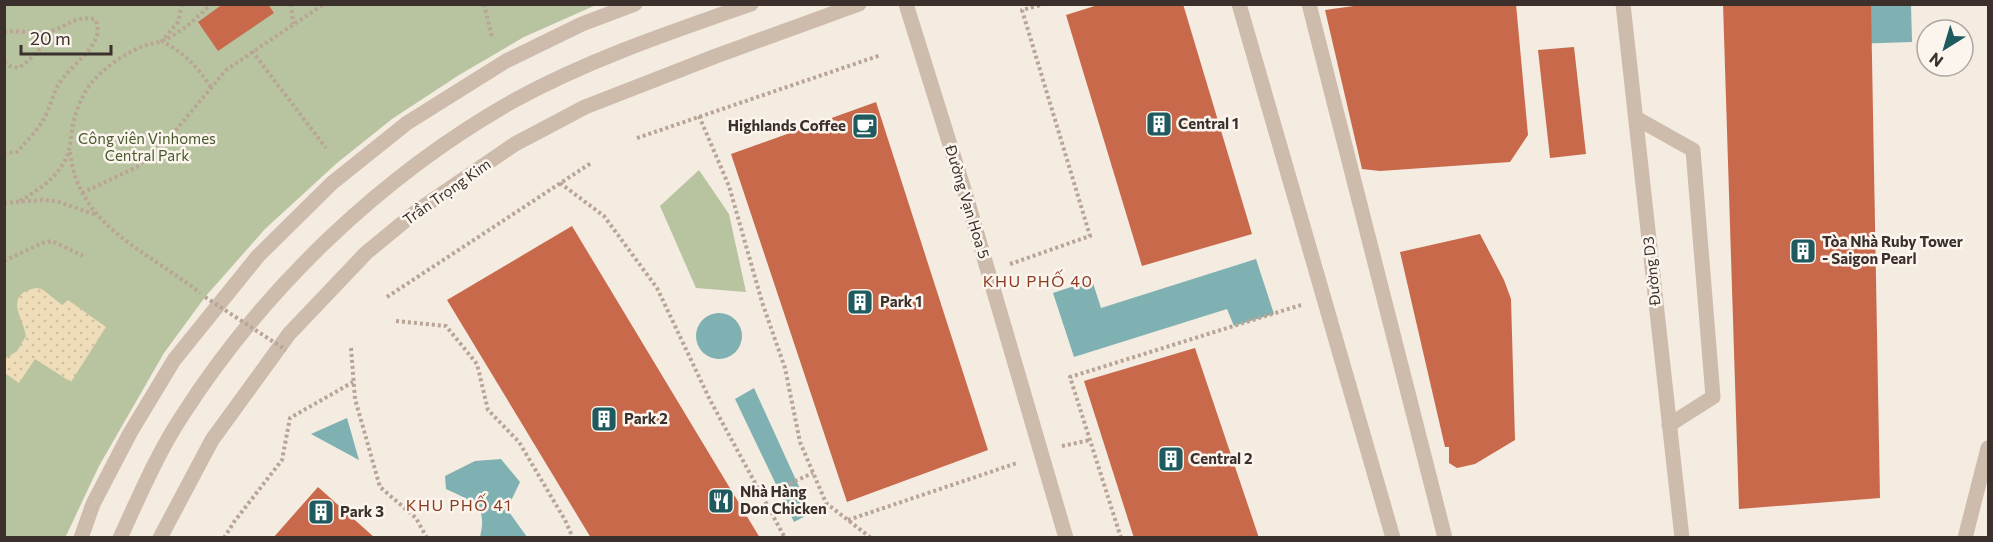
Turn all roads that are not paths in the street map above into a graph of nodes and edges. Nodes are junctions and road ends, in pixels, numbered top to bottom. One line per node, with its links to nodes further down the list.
1 (635, 4): 11 (street)
2 (751, 4): 12 (street)
3 (860, 4): 13 (street, Trần Trọng Kim)
4 (906, 4): 14 (street, Đường Vạn Hoa 5)
5 (1239, 4): 15 (street)
6 (1309, 4): 16 (street)
7 (1623, 4): 8 (street, Đường D3)
8 (1635, 118): 9 (street, Đường D3); 9 (street)
9 (1669, 425): 17 (street, Đường D3)
10 (1989, 448): 18 (street)
11 (81, 537)
12 (120, 537)
13 (160, 537)
14 (1066, 537)
15 (1393, 537)
16 (1445, 537)
17 (1682, 537)
18 (1965, 537)

